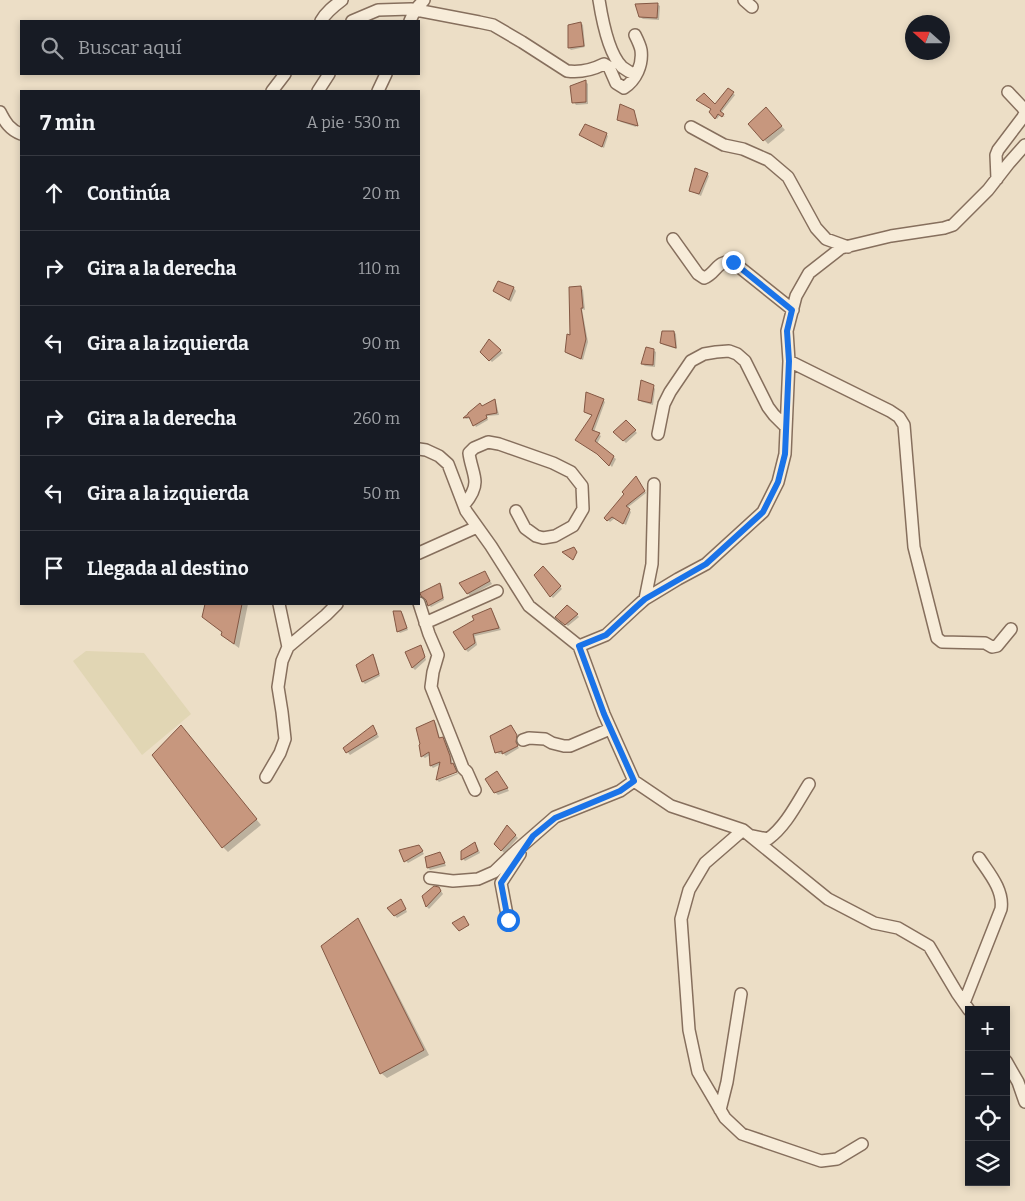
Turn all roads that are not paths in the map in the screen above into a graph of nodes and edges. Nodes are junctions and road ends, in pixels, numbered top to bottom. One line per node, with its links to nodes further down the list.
1 (342, 0): 5 (street)
2 (424, 0): 4 (street)
3 (599, 0): 12 (street)
4 (416, 10): 6 (street); 7 (street); 12 (street)
5 (322, 20)
6 (354, 20)
7 (411, 20)
8 (635, 35): 12 (street)
9 (284, 75): 13 (street)
10 (327, 75): 14 (street)
11 (386, 75): 15 (street)
12 (636, 75)
13 (273, 90)
14 (319, 90)
15 (378, 90)
16 (1008, 92): 21 (street)
17 (0, 112): 19 (street)
18 (691, 127): 23 (street)
19 (20, 134)
20 (1025, 145): 21 (street)
21 (997, 178): 23 (street)
22 (673, 239): 24 (street)
23 (848, 247): 24 (street)
24 (792, 310): 25 (street)
25 (789, 361): 26 (street); 40 (street)
26 (786, 427): 27 (street); 35 (street)
27 (658, 434)
28 (420, 449): 30 (street)
29 (654, 484): 35 (street)
30 (464, 505): 31 (street); 32 (street)
31 (516, 511)
32 (477, 527): 33 (street); 41 (street)
33 (420, 553)
34 (497, 591): 39 (street)
35 (645, 599): 41 (street)
36 (279, 605): 42 (street)
37 (335, 605): 42 (street)
38 (420, 605): 39 (street)
39 (425, 623): 48 (street)
40 (1011, 629)
41 (579, 646): 43 (street)
42 (288, 647): 45 (street)
43 (610, 729): 44 (street); 46 (street)
44 (523, 740)
45 (266, 777)
46 (634, 781): 49 (street); 50 (street)
47 (809, 784): 49 (street)
48 (475, 790)
49 (747, 833): 55 (street); 58 (street)
50 (533, 836): 52 (street); 53 (street)
51 (979, 858): 55 (street)
52 (430, 878)
53 (508, 920)
54 (741, 994): 58 (street)
55 (967, 1006)
56 (1010, 1068): 57 (street)
57 (1024, 1094)
58 (720, 1110): 59 (street)
59 (862, 1144)

